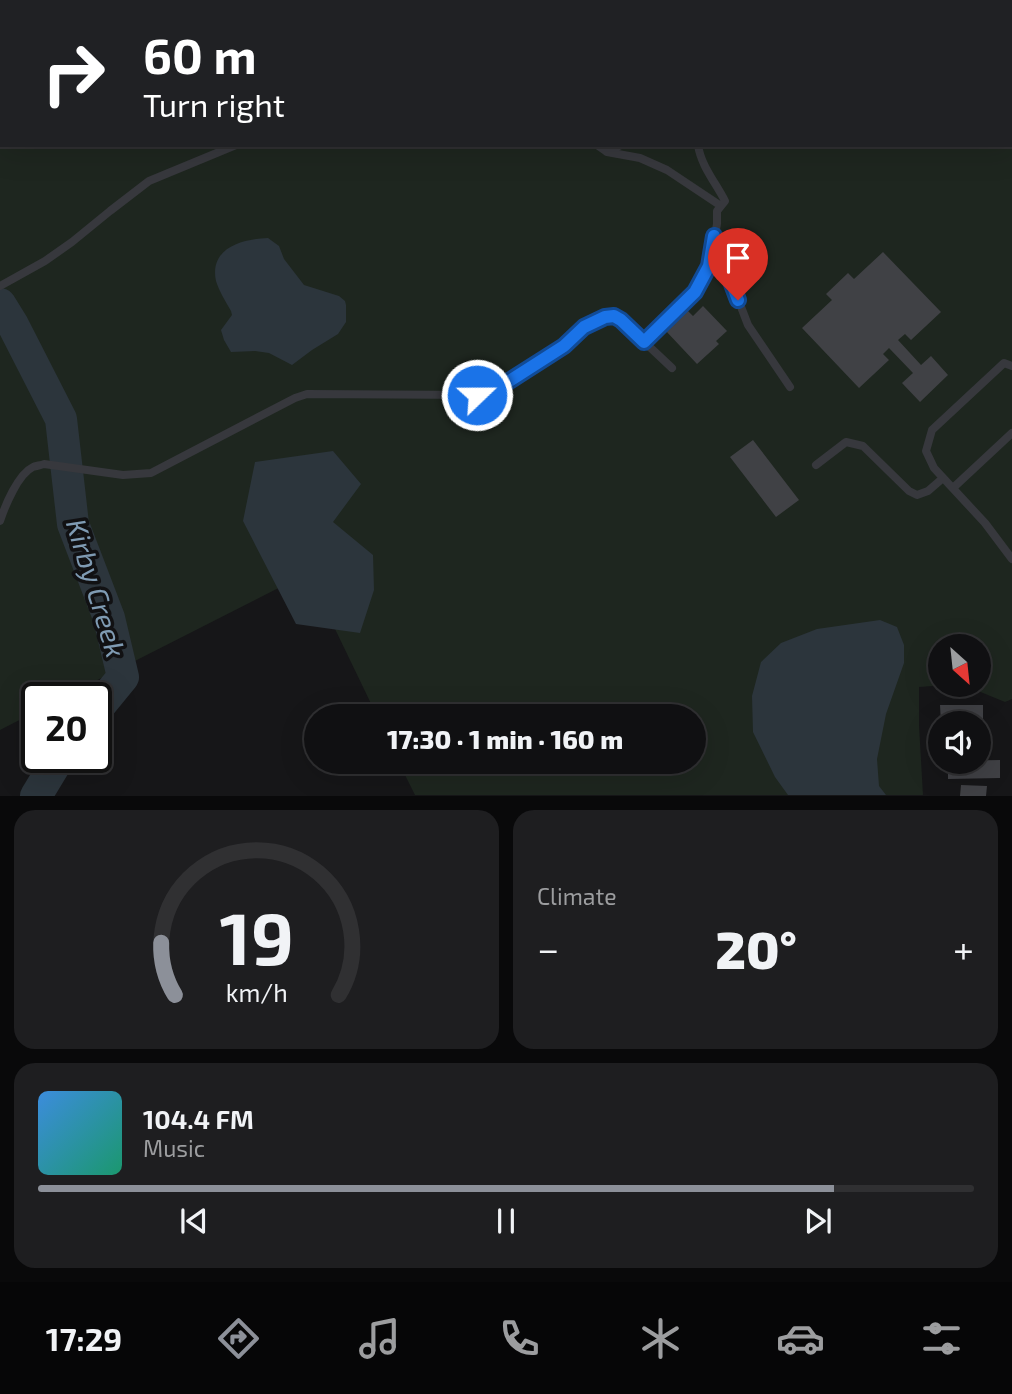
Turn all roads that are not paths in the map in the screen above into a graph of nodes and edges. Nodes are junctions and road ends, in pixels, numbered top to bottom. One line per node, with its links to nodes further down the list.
1 (231, 147): 8 (lane)
2 (600, 147): 5 (lane)
3 (617, 147): 5 (lane)
4 (699, 147): 6 (lane)
5 (607, 152): 6 (lane)
6 (721, 206): 7 (lane)
7 (714, 236): 9 (lane); 12 (lane)
8 (0, 286)
9 (644, 342): 11 (lane); 17 (lane)
10 (1012, 366): 15 (lane)
11 (672, 368)
12 (790, 387)
13 (1012, 433): 16 (lane)
14 (816, 465): 15 (lane)
15 (943, 478): 16 (lane)
16 (953, 488): 18 (lane)
17 (0, 521)
18 (1012, 559)

